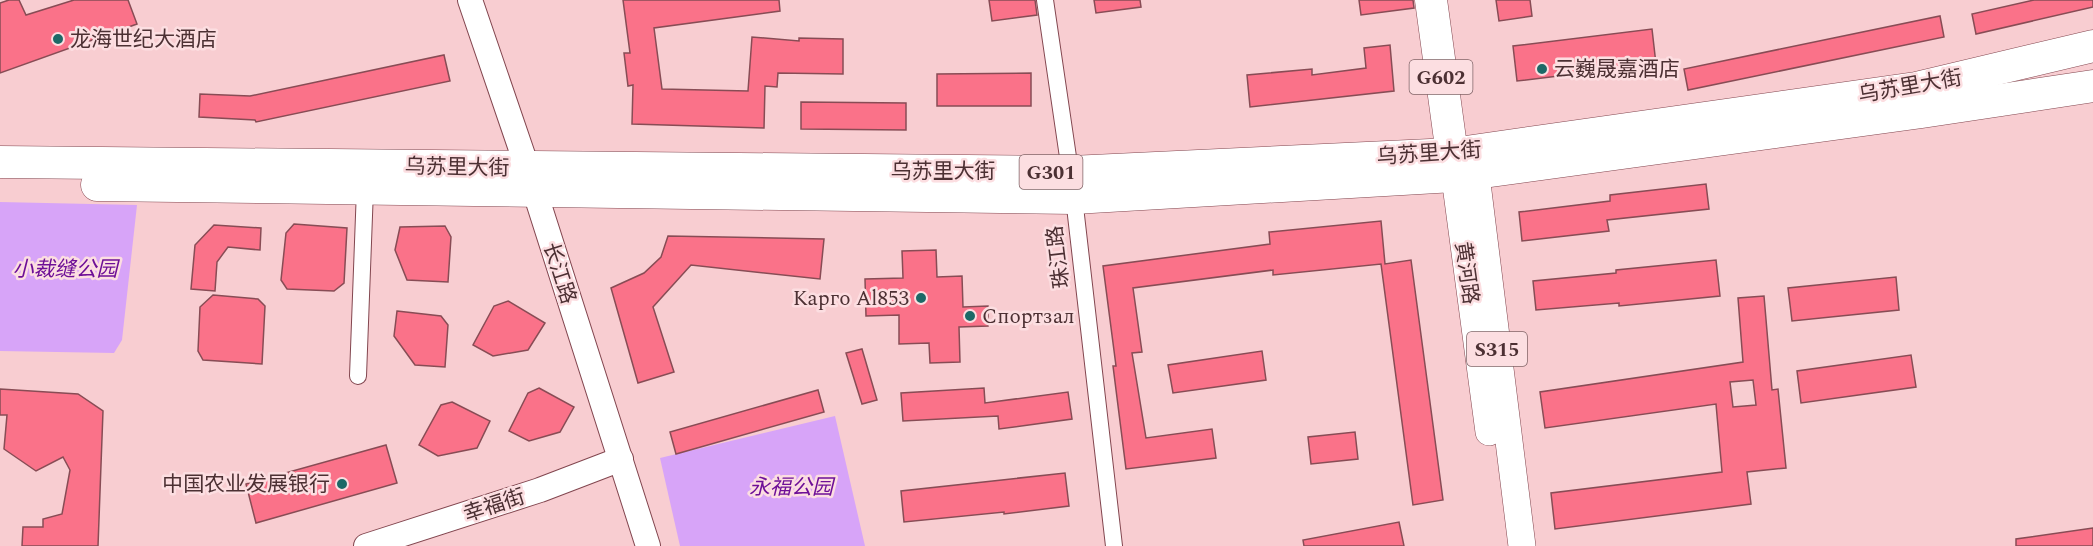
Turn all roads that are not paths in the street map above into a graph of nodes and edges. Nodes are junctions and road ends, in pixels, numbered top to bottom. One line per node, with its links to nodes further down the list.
1 (470, 0): 9 (street, 长江路)
2 (1046, 0): 11 (street, 珠江路)
3 (1431, 0): 8 (highway, 黄河路 / G602)
4 (1452, 0): 8 (highway, 黄河路 / G602)
5 (2093, 46): 8 (highway, 乌苏里大街 / G301)
6 (2093, 86): 8 (highway, 乌苏里大街 / G301)
7 (0, 162): 9 (highway, 乌苏里大街 / G301)
8 (1463, 164): 11 (highway, 乌苏里大街 / G301); 18 (main road, 黄河路 / S315); 19 (main road, 黄河路 / S315)
9 (530, 179): 11 (highway, 乌苏里大街 / G301); 12 (highway, 乌苏里大街 / G301); 14 (street, 长江路)
10 (0, 184): 12 (highway, 乌苏里大街 / G301)
11 (1072, 185): 17 (street, 珠江路)
12 (365, 189): 13 (street)
13 (358, 376)
14 (621, 459): 15 (street, 幸福街); 16 (street, 长江路)
15 (366, 546)
16 (648, 546)
17 (1114, 546)
18 (1505, 546)
19 (1522, 546)

